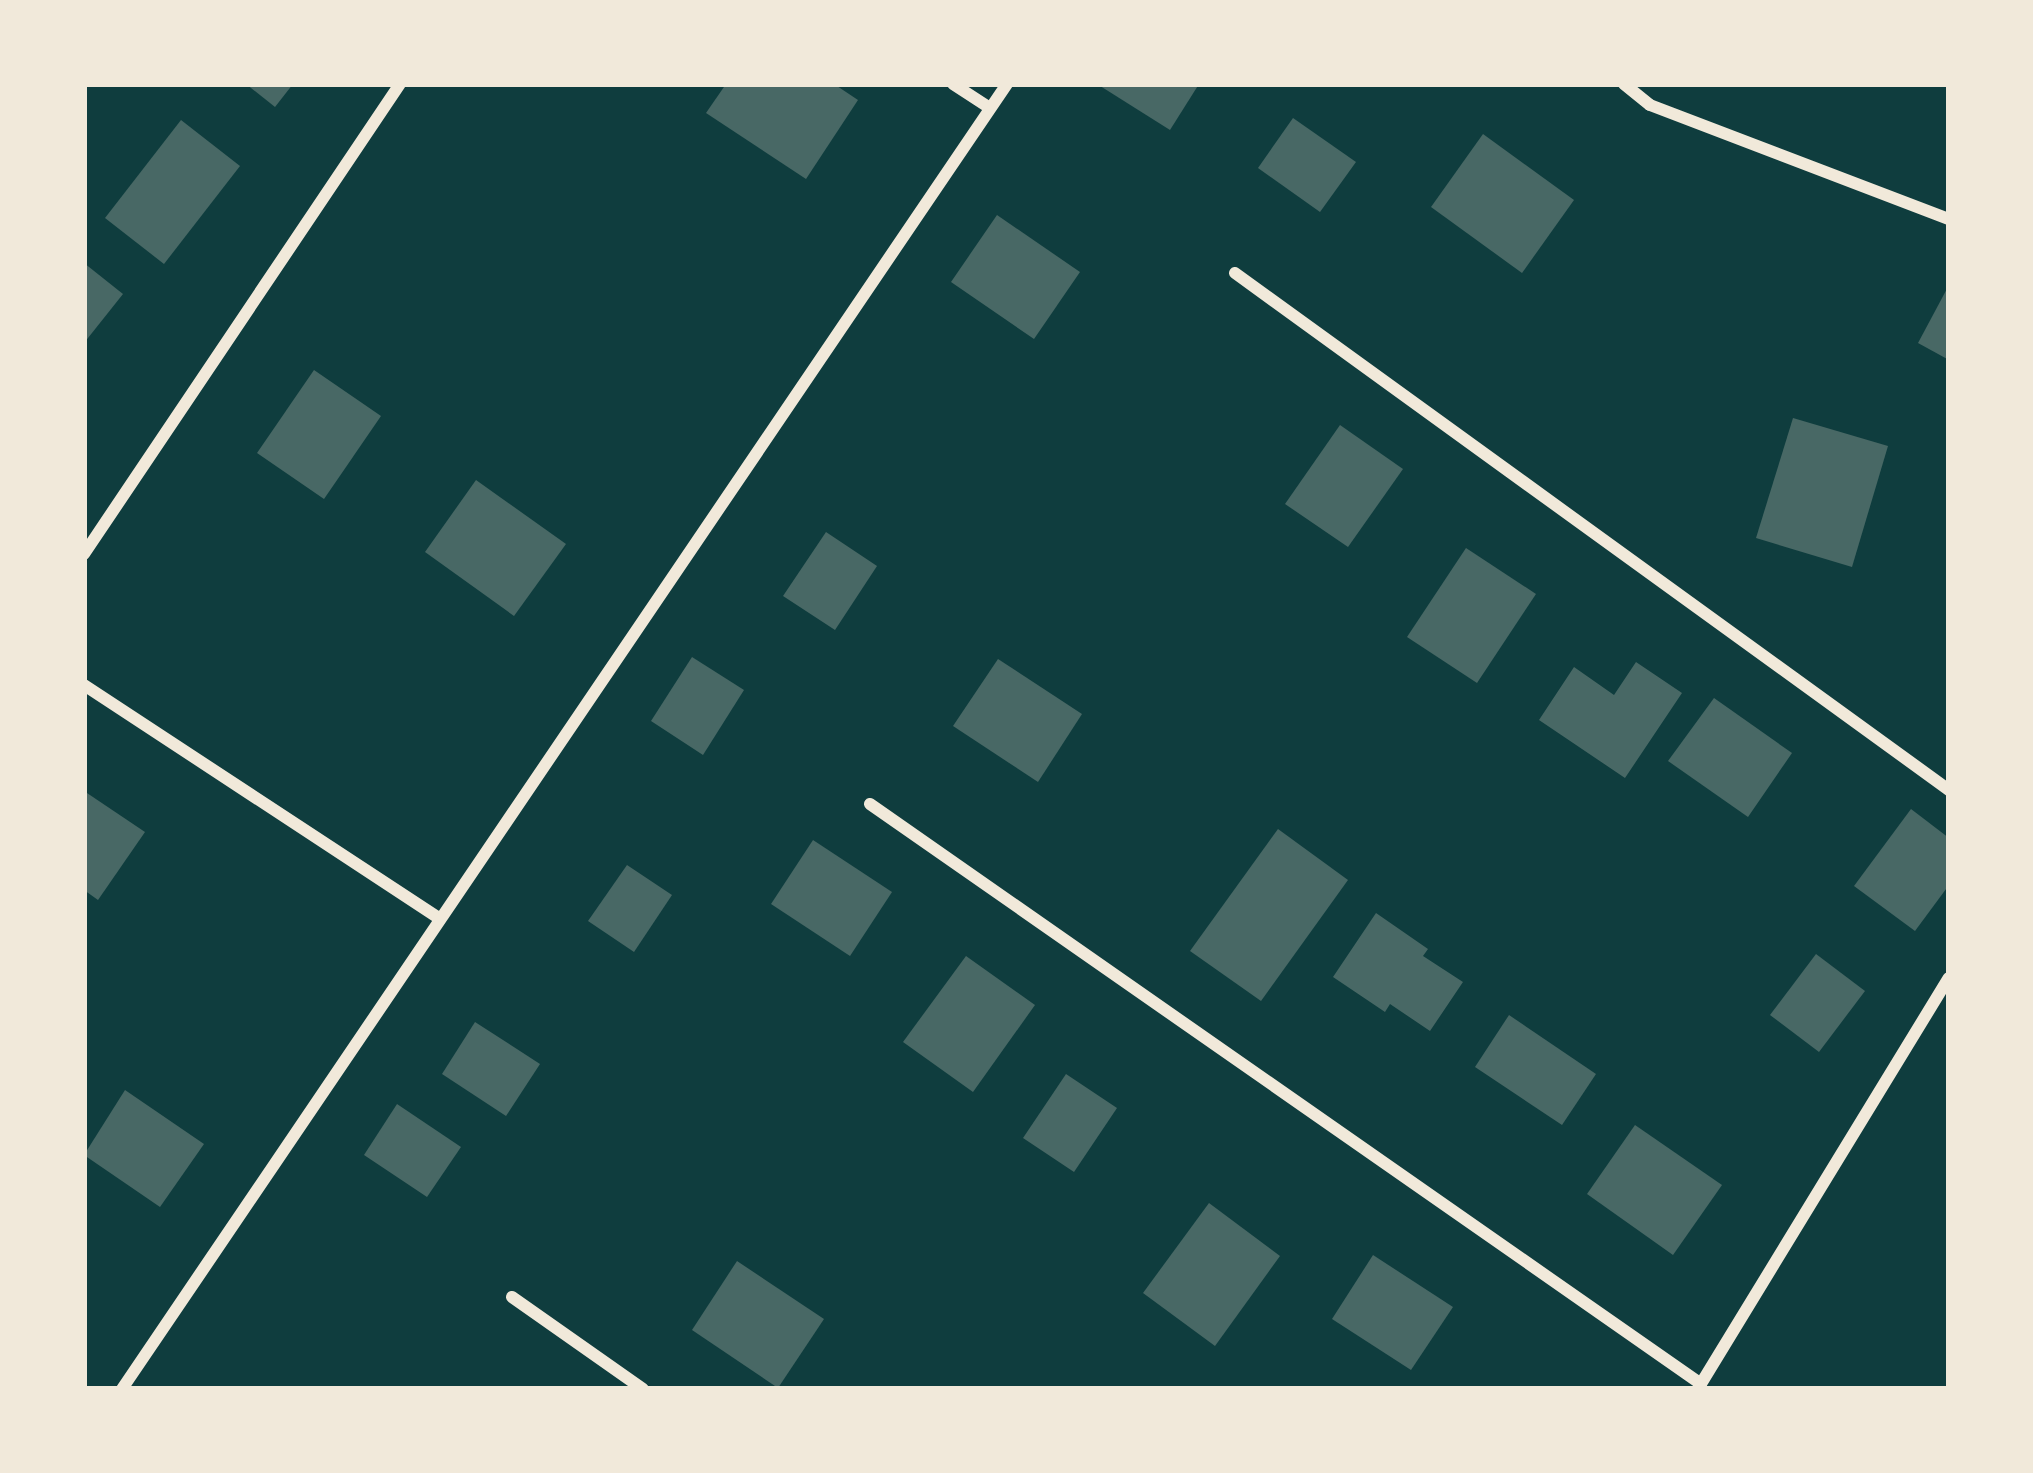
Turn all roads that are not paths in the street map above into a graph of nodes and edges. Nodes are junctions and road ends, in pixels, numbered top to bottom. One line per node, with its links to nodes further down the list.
1 (400, 84): 8 (street)
2 (953, 84): 5 (street)
3 (1007, 84): 5 (street)
4 (1624, 84): 6 (street)
5 (990, 108): 12 (street)
6 (1949, 219)
7 (1235, 273): 10 (street)
8 (84, 554)
9 (84, 686): 12 (street)
10 (1949, 790)
11 (870, 804): 15 (street)
12 (440, 919): 16 (street)
13 (1949, 979): 15 (street)
14 (512, 1297): 17 (street)
15 (1699, 1386)
16 (122, 1389)
17 (643, 1389)

